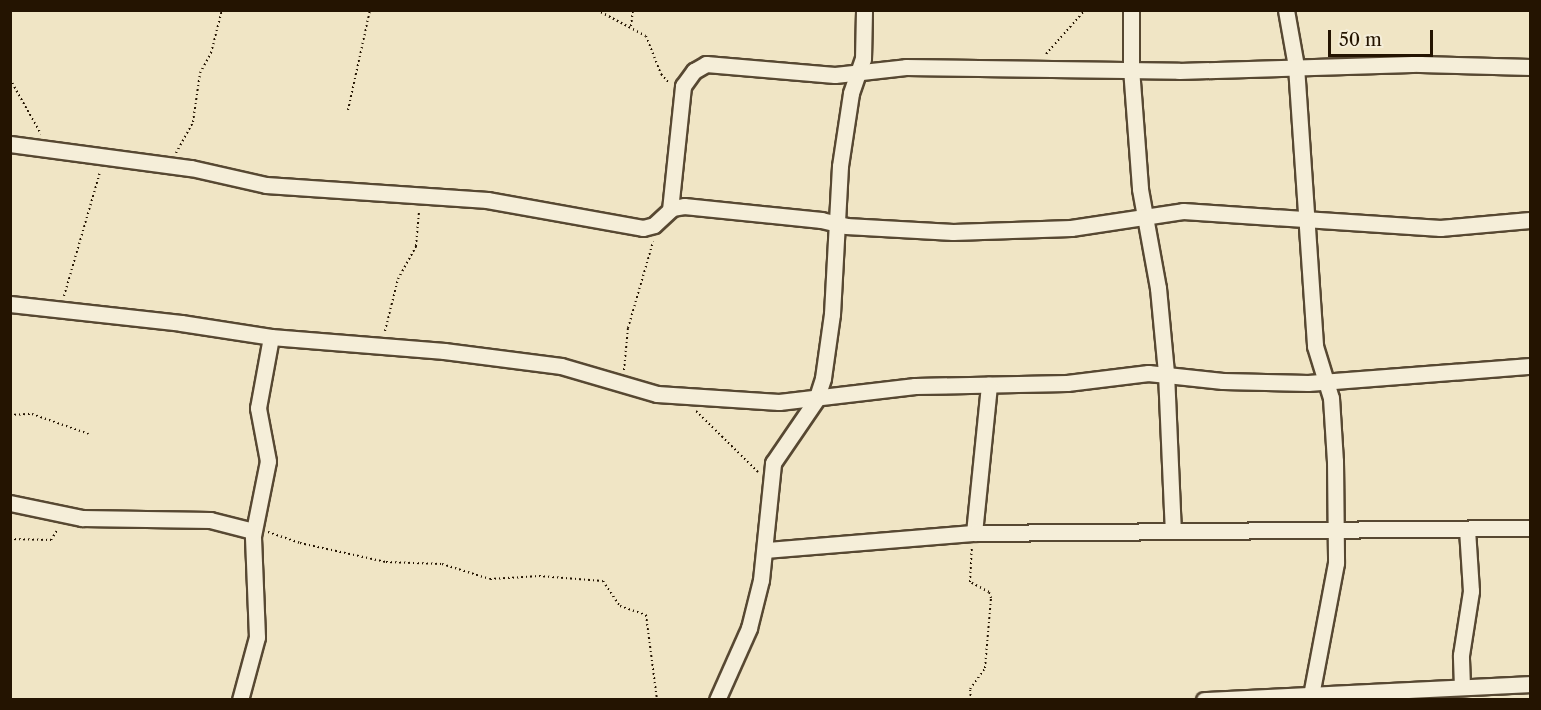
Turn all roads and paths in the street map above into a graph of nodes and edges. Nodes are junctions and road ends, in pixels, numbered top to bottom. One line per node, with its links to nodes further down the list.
1 (222, 10): 21 (path)
2 (370, 10): 17 (path)
3 (597, 10): 9 (path)
4 (633, 10): 9 (path)
5 (864, 10): 14 (street)
6 (1085, 10): 12 (path)
7 (1131, 10): 13 (street)
8 (1286, 10): 10 (street)
9 (631, 26): 16 (path)
10 (1296, 66): 11 (street); 13 (street); 25 (street)
11 (1530, 67)
12 (1031, 68): 13 (street); 14 (street)
13 (1131, 68): 24 (street)
14 (859, 71): 16 (street); 27 (street)
15 (10, 78): 19 (path)
16 (682, 86): 23 (street)
17 (348, 110)
18 (10, 144): 19 (street)
19 (49, 150): 20 (street)
20 (103, 158): 21 (street); 30 (path)
21 (169, 166): 22 (street)
22 (419, 195): 28 (street); 32 (path)
23 (670, 210): 27 (street); 28 (street)
24 (1144, 217): 25 (street); 27 (street); 34 (street)
25 (1308, 220): 26 (street); 35 (street)
26 (1530, 220)
27 (836, 222): 39 (street)
28 (654, 225): 36 (path)
29 (10, 304): 30 (street)
30 (56, 309): 31 (street)
31 (271, 337): 32 (street); 47 (street)
32 (382, 345): 36 (street)
33 (1530, 366): 35 (street)
34 (1166, 373): 35 (street); 37 (street); 48 (street)
35 (1329, 383): 49 (street)
36 (624, 385): 38 (street)
37 (989, 386): 39 (street); 50 (street)
38 (681, 396): 39 (street); 42 (path)
39 (816, 400): 42 (street)
40 (10, 414): 41 (path)
41 (89, 434)
42 (770, 482): 52 (street)
43 (10, 502): 44 (street)
44 (62, 513): 47 (street); 51 (path)
45 (1467, 528): 46 (street); 49 (street); 54 (street)
46 (1530, 528)
47 (254, 531): 56 (street); 57 (path)
48 (1173, 531): 49 (street); 50 (street)
49 (1335, 531): 55 (street)
50 (974, 533): 52 (street); 59 (path)
51 (10, 539)
52 (766, 550): 58 (street)
53 (1530, 684): 54 (street)
54 (1462, 687): 55 (street)
55 (1311, 697): 60 (street)
56 (240, 699)
57 (657, 699)
58 (717, 699)
59 (971, 699)
60 (1204, 699)

